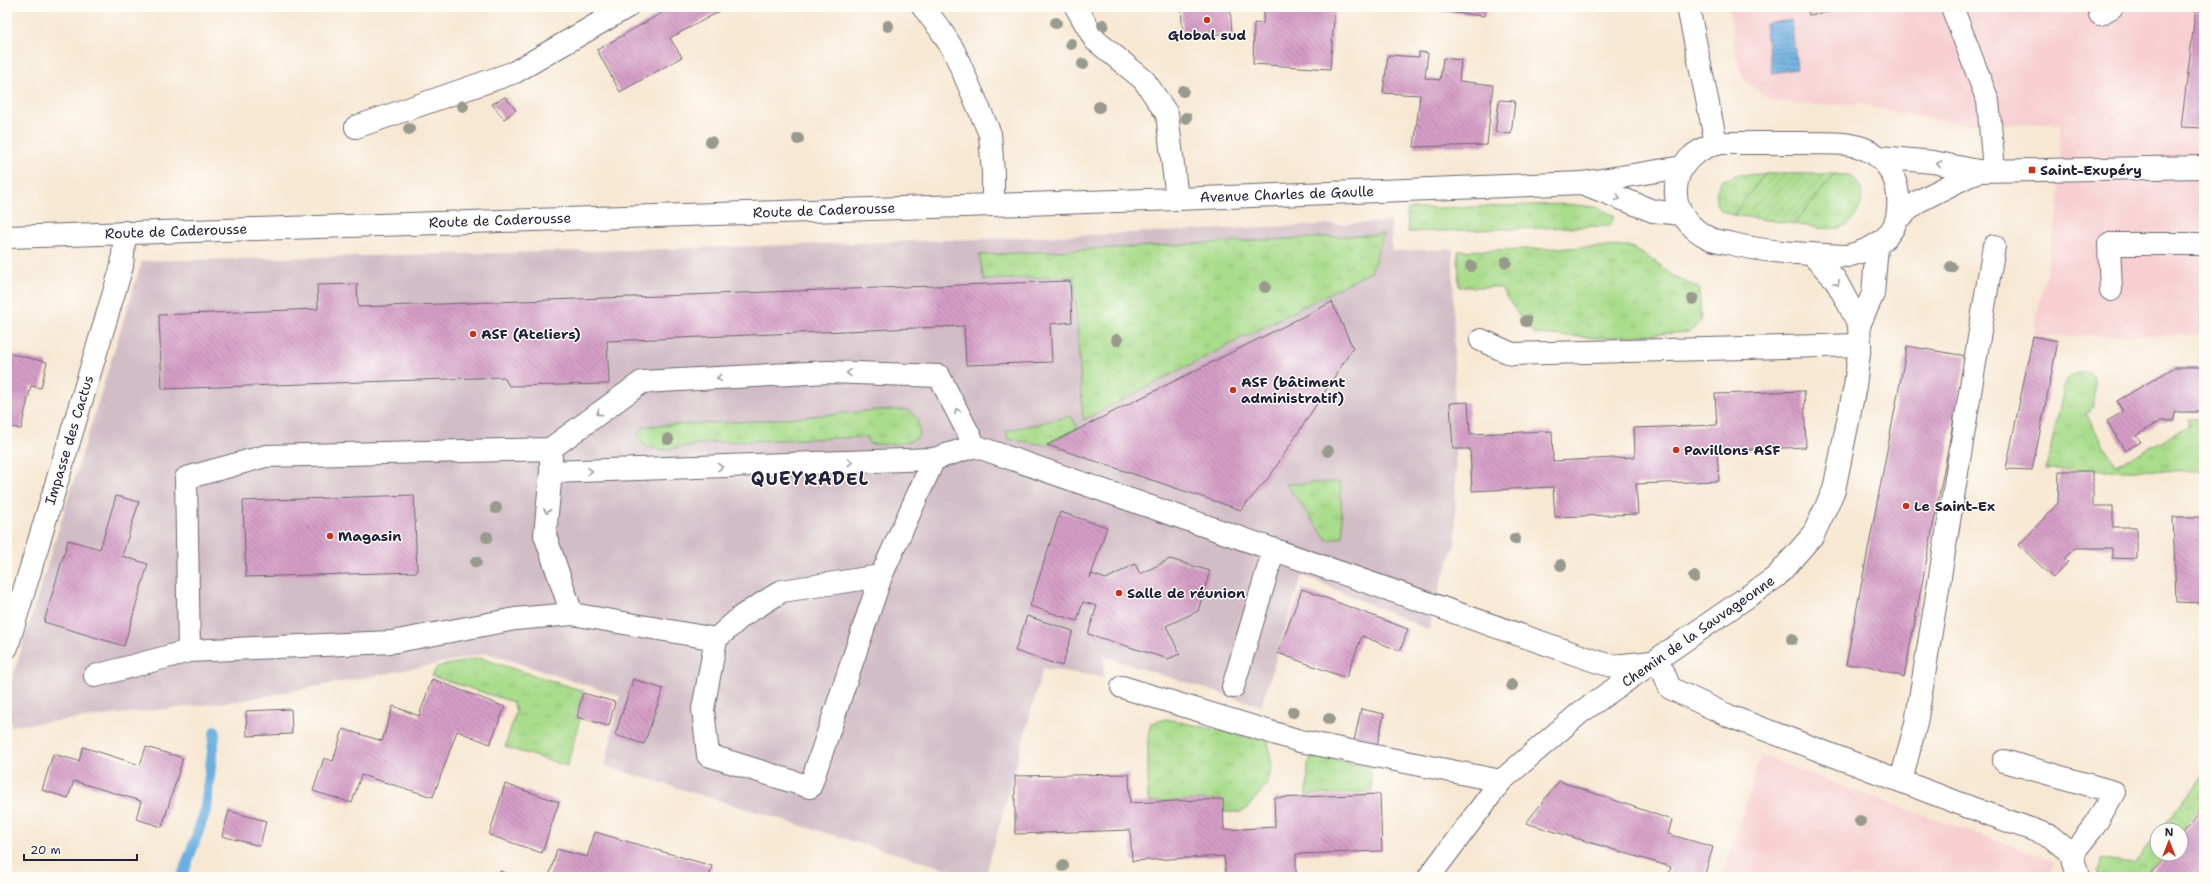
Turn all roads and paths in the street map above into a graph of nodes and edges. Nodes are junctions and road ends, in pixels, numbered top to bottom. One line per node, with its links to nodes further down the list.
1 (627, 7): 6 (main road)
2 (923, 7): 14 (main road)
3 (1076, 7): 13 (main road)
4 (1688, 7): 7 (main road)
5 (1952, 7): 11 (main road)
6 (356, 127)
7 (1716, 143): 8 (main road); 9 (main road)
8 (1879, 157): 11 (main road, one-way to 8); 16 (main road)
9 (1683, 167): 12 (main road, Avenue Charles de Gaulle); 15 (main road)
10 (2204, 167): 11 (main road)
11 (1986, 171): 16 (main road)
12 (1582, 183): 13 (main road, Avenue Charles de Gaulle); 15 (main road, Avenue Charles de Gaulle, one-way to 15)
13 (1177, 199): 14 (main road, Avenue Charles de Gaulle)
14 (993, 204): 17 (main road, Route de Caderousse)
15 (1682, 214): 22 (main road)
16 (1896, 219): 20 (main road)
17 (125, 232): 18 (main road, Route de Caderousse); 34 (main road, Impasse des Cactus)
18 (7, 237)
19 (2204, 244): 23 (main road)
20 (1877, 246): 22 (main road); 24 (main road, Chemin de la Sauvageonne)
21 (1994, 246): 42 (main road)
22 (1811, 254): 24 (main road, one-way to 24)
23 (2111, 290)
24 (1860, 335): 25 (main road); 36 (main road, Chemin de la Sauvageonne)
25 (1481, 340)
26 (975, 446): 27 (main road, one-way to 27); 28 (main road); 30 (main road)
27 (550, 449): 29 (main road); 35 (main road)
28 (934, 459): 29 (main road, one-way to 28); 31 (main road)
29 (551, 472): 32 (main road, one-way to 32)
30 (1274, 549): 36 (main road); 38 (main road)
31 (881, 576): 33 (main road); 33 (main road)
32 (572, 614): 33 (main road); 35 (main road)
33 (716, 639)
34 (7, 647)
35 (189, 651): 37 (main road)
36 (1652, 662): 41 (main road, Chemin de la Sauvageonne); 42 (main road)
37 (95, 676)
38 (1233, 687)
39 (1122, 688): 41 (main road)
40 (2004, 761): 43 (main road)
41 (1501, 781): 44 (main road, Chemin de la Sauvageonne)
42 (1902, 781): 43 (main road)
43 (2072, 854): 45 (main road)
44 (1428, 877)
45 (2078, 877)

